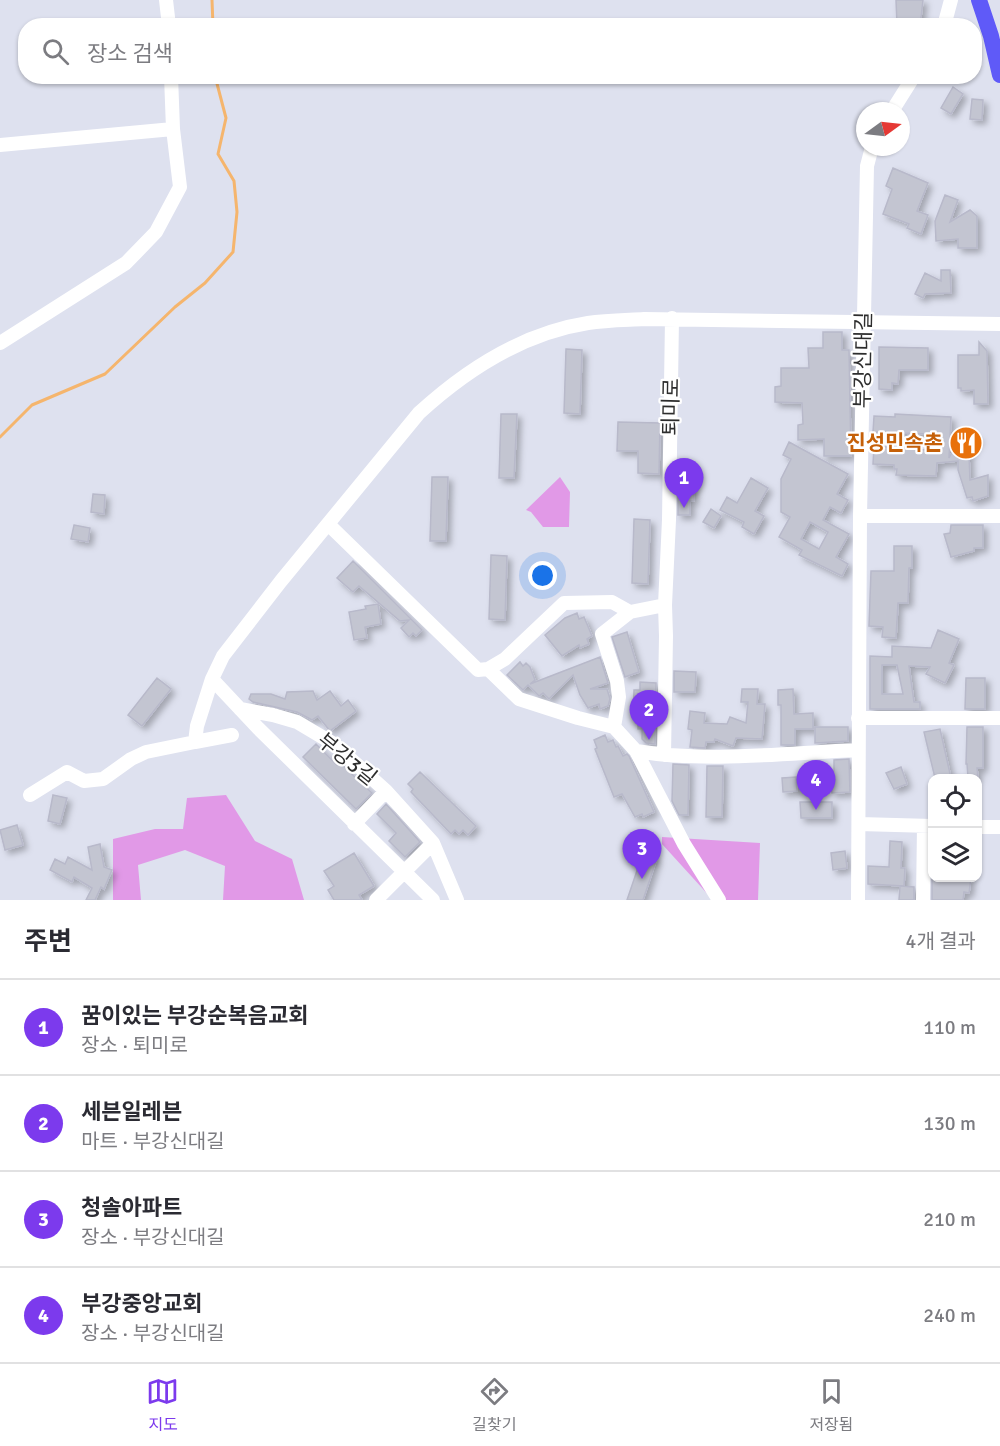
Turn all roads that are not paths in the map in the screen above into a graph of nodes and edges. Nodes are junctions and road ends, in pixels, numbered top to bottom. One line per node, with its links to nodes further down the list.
1 (166, 0): 4 (street)
2 (951, 0): 5 (street)
3 (979, 0): 6 (main road)
4 (168, 18)
5 (946, 18)
6 (1000, 75)
7 (171, 84): 10 (street)
8 (909, 84): 9 (street)
9 (898, 102)
10 (173, 129): 11 (street); 16 (street)
11 (0, 145)
12 (870, 156): 14 (street, 부강신대길)
13 (672, 318): 14 (street); 19 (street); 20 (street, 퇴미로)
14 (864, 323): 15 (street); 17 (street, 부강신대길)
15 (1000, 324)
16 (0, 343)
17 (860, 516): 18 (street); 25 (street, 부강신대길)
18 (1000, 516)
19 (328, 524): 22 (street); 23 (street)
20 (665, 605): 21 (street); 32 (street)
21 (630, 612): 22 (street); 27 (street)
22 (488, 669): 27 (street)
23 (212, 679): 24 (street, 부강3길); 29 (street)
24 (240, 709): 33 (street, 부강3길); 35 (street, 부강3길)
25 (858, 718): 26 (street); 30 (street, 부강신대길)
26 (1000, 718)
27 (614, 727): 31 (street)
28 (232, 735): 29 (street)
29 (195, 742): 34 (street)
30 (858, 750): 32 (street); 36 (street, 부강신대길)
31 (636, 751): 32 (street); 45 (street)
32 (664, 755)
33 (386, 791): 35 (street); 40 (street, 부강3길)
34 (30, 795)
35 (354, 824): 41 (street, 부강3길)
36 (859, 824): 37 (street); 46 (street, 부강신대길)
37 (928, 826): 47 (street)
38 (982, 826): 39 (street)
39 (1000, 827)
40 (433, 843): 41 (street); 44 (street, 부강3길)
41 (403, 872): 42 (street); 43 (street, 부강3길)
42 (376, 900)
43 (433, 900)
44 (457, 900)
45 (719, 900)
46 (858, 900)
47 (923, 900)

